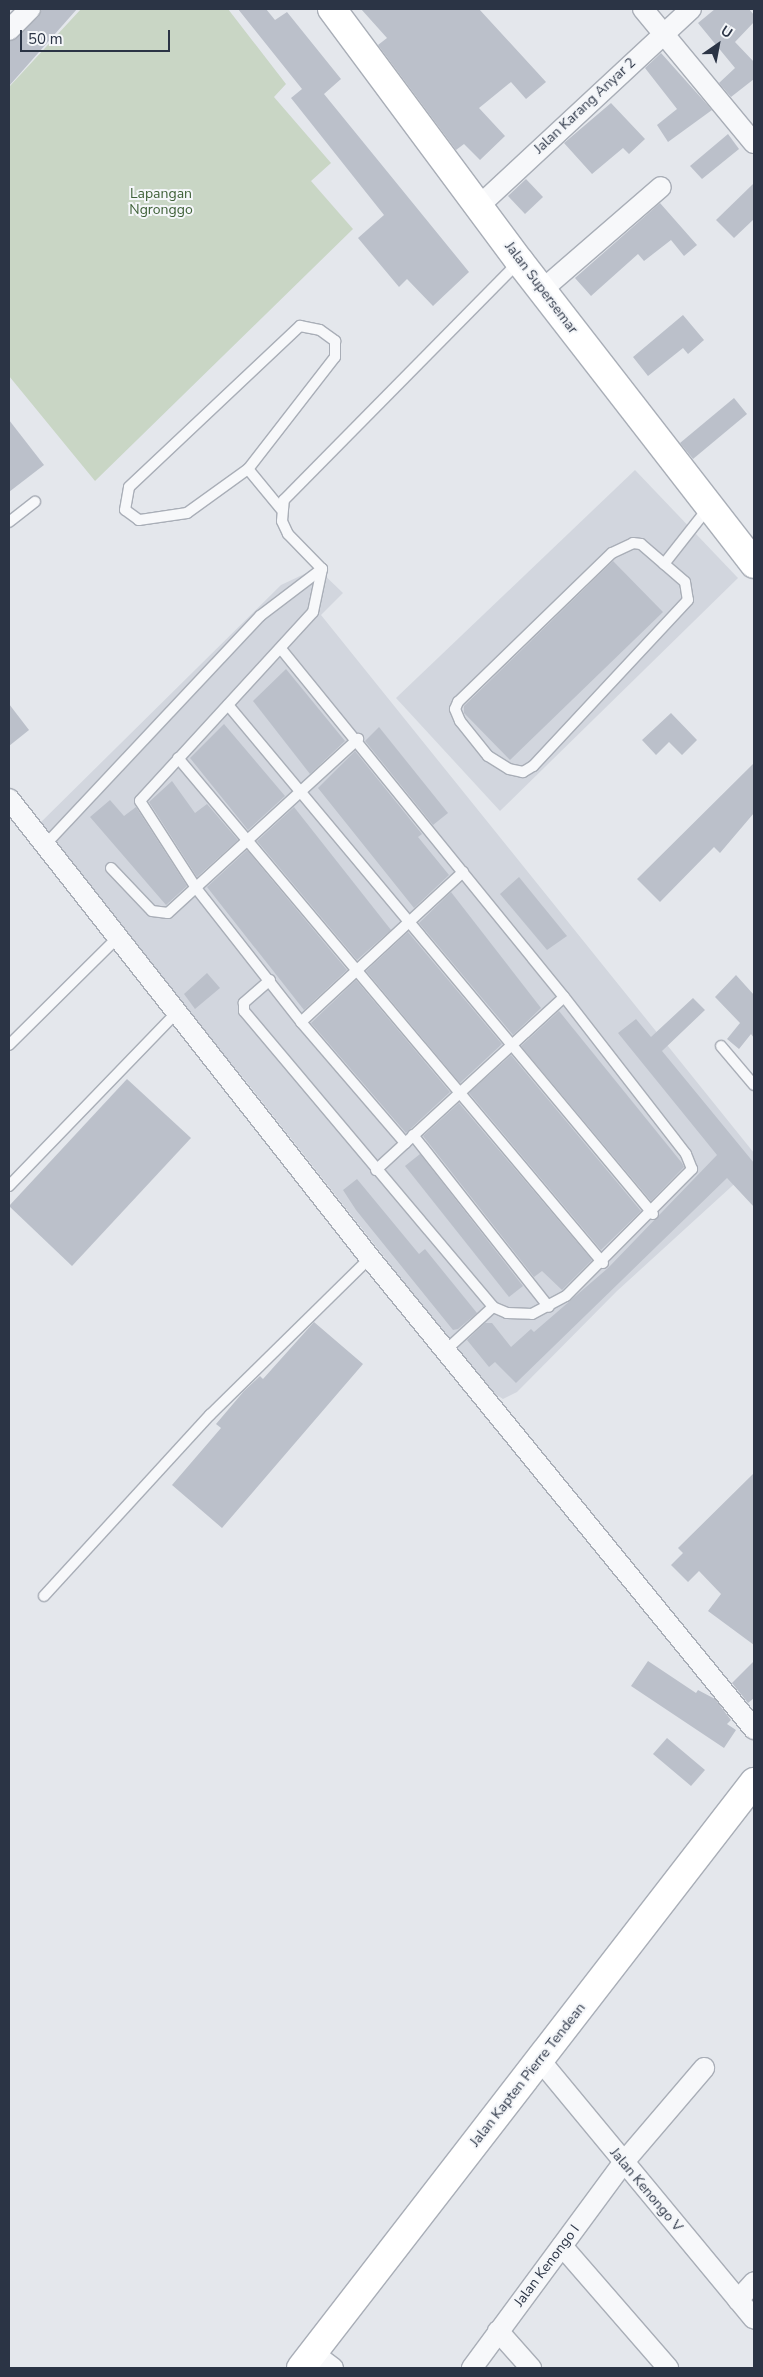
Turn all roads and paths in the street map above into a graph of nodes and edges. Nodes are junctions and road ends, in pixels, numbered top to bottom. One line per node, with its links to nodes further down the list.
1 (30, 9): 5 (street)
2 (332, 9): 9 (main road, Jalan Supersemar)
3 (643, 9): 6 (street)
4 (691, 9): 6 (street, Jalan Karang Anyar 2)
5 (9, 30)
6 (664, 33): 7 (street); 9 (street, Jalan Karang Anyar 2)
7 (754, 143)
8 (661, 187): 11 (street)
9 (480, 205): 10 (main road, Jalan Supersemar)
10 (520, 262): 11 (main road, Jalan Supersemar); 15 (lane)
11 (542, 290): 14 (main road, Jalan Supersemar)
12 (248, 469): 12 (lane); 15 (lane)
13 (36, 502): 16 (lane)
14 (711, 504): 17 (lane); 18 (main road, Jalan Supersemar)
15 (281, 509): 19 (lane)
16 (9, 522)
17 (664, 564): 17 (lane)
18 (754, 564)
19 (322, 569): 20 (lane); 27 (lane)
20 (281, 649): 21 (lane); 22 (lane)
21 (228, 704): 23 (lane); 24 (lane)
22 (358, 739): 24 (lane); 29 (lane)
23 (178, 758): 26 (lane); 30 (lane)
24 (303, 790): 26 (lane); 31 (lane)
25 (9, 799): 27 (street)
26 (250, 842): 30 (lane); 33 (lane)
27 (45, 845): 32 (street)
28 (111, 868): 30 (lane)
29 (463, 872): 31 (lane); 35 (lane)
30 (196, 888): 34 (lane)
31 (409, 922): 33 (lane); 39 (lane)
32 (118, 937): 36 (street); 38 (lane)
33 (357, 970): 37 (lane); 42 (lane)
34 (270, 980): 37 (lane); 45 (lane)
35 (564, 997): 39 (lane); 47 (lane)
36 (178, 1011): 46 (lane); 48 (street)
37 (301, 1022): 44 (lane)
38 (9, 1045)
39 (511, 1046): 42 (lane); 47 (lane)
40 (721, 1046): 41 (lane)
41 (754, 1085)
42 (460, 1094): 43 (lane); 49 (lane)
43 (413, 1135): 44 (lane); 51 (lane)
44 (405, 1142): 45 (lane)
45 (376, 1170): 50 (lane)
46 (9, 1186)
47 (652, 1214): 49 (lane)
48 (370, 1258): 52 (street); 53 (lane)
49 (603, 1263): 51 (lane)
50 (493, 1307): 51 (lane); 52 (lane)
51 (549, 1307)
52 (446, 1350): 54 (street)
53 (44, 1596)
54 (754, 1729)
55 (754, 1782): 56 (main road, Jalan Kapten Pierre Tendean)
56 (540, 2059): 58 (street, Jalan Kenongo V); 64 (main road, Jalan Kapten Pierre Tendean)
57 (704, 2068): 58 (street, Jalan Kenongo I)
58 (623, 2164): 59 (street, Jalan Kenongo I); 61 (street, Jalan Kenongo V)
59 (562, 2246): 63 (street, Jalan Kenongo I); 67 (street)
60 (754, 2282): 61 (street)
61 (738, 2300): 62 (street, Jalan Kenongo V)
62 (754, 2319)
63 (498, 2331): 65 (street, Jalan Kenongo I); 66 (street)
64 (316, 2363)
65 (472, 2368)
66 (531, 2368)
67 (668, 2368)

